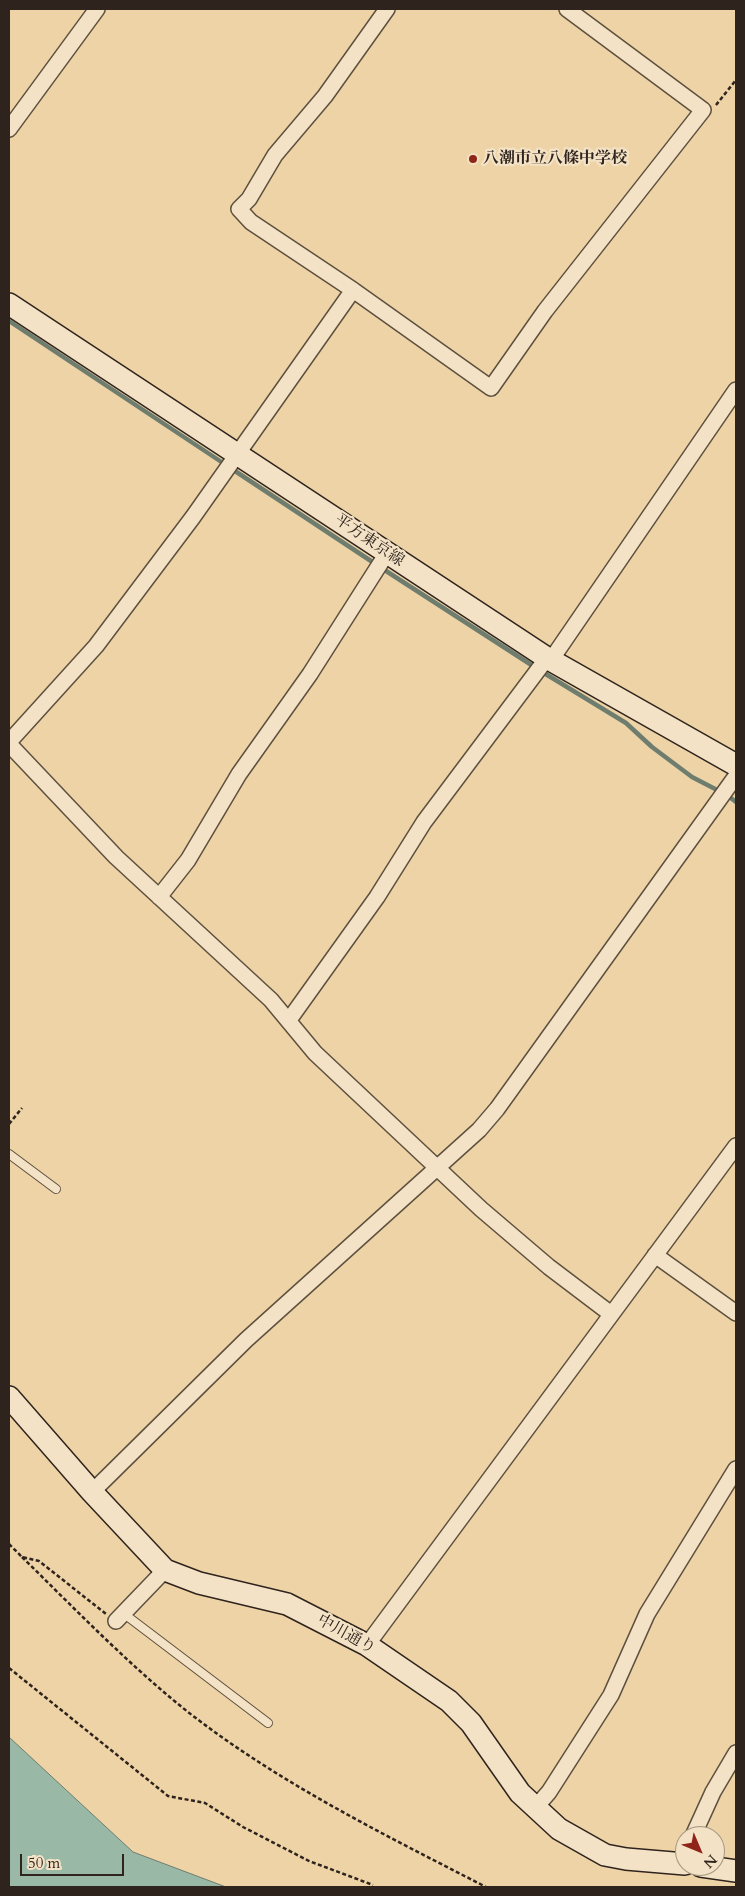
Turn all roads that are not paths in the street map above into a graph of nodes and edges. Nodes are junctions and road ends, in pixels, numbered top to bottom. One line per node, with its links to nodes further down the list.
1 (97, 9): 4 (street)
2 (387, 9): 5 (street)
3 (567, 9): 5 (street)
4 (9, 129)
5 (354, 290): 8 (street)
6 (9, 304): 8 (street, 平方東京線)
7 (736, 390): 10 (street)
8 (238, 453): 9 (street, 平方東京線); 11 (street)
9 (388, 553): 10 (street, 平方東京線); 14 (street)
10 (549, 659): 12 (street, 平方東京線); 15 (street)
11 (9, 743): 14 (street)
12 (736, 765)
13 (736, 776): 18 (street)
14 (160, 897): 15 (street)
15 (290, 1020): 18 (street)
16 (736, 1146): 20 (street)
17 (9, 1154): 19 (lane)
18 (437, 1168): 22 (street); 25 (street)
19 (56, 1189)
20 (655, 1254): 21 (street); 22 (street)
21 (736, 1312)
22 (611, 1314): 28 (street)
23 (9, 1398): 25 (street, 中川通り)
24 (736, 1469): 31 (street)
25 (92, 1492): 26 (street, 中川通り)
26 (165, 1570): 27 (street); 28 (street, 中川通り)
27 (115, 1616): 29 (lane)
28 (366, 1645): 31 (street, 中川通り)
29 (268, 1723)
30 (736, 1753): 32 (street)
31 (535, 1808): 33 (street, 中川通り)
32 (698, 1826)
33 (675, 1862)

